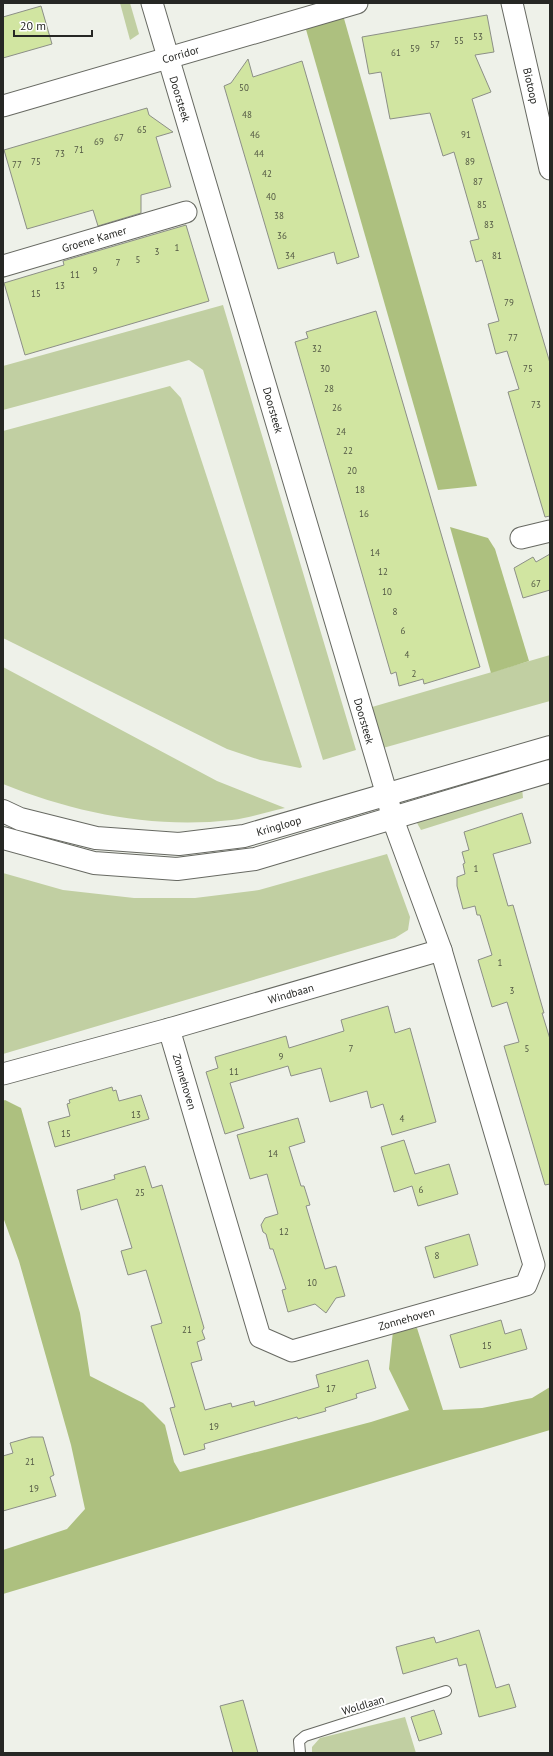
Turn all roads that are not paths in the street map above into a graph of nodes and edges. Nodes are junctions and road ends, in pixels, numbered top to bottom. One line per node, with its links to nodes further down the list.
1 (152, 3): 4 (street, Doorsteek)
2 (358, 3): 4 (street, Corridor)
3 (512, 3): 6 (street, Biotoop)
4 (168, 58): 5 (street, Corridor); 13 (street, Doorsteek)
5 (3, 106)
6 (550, 169)
7 (186, 212): 8 (street, Groene Kamer)
8 (3, 266)
9 (550, 531): 10 (street)
10 (521, 538)
11 (550, 747): 13 (street, Kringloop)
12 (550, 771): 15 (street)
13 (387, 795): 14 (street, Kringloop); 15 (street, Doorsteek)
14 (3, 811)
15 (392, 817): 16 (street); 17 (street)
16 (3, 838)
17 (441, 950): 18 (street, Windbaan); 18 (street, Zonnehoven)
18 (169, 1029): 19 (street, Windbaan)
19 (3, 1074)
20 (446, 1691): 21 (lane, Woldlaan)
21 (300, 1753)

